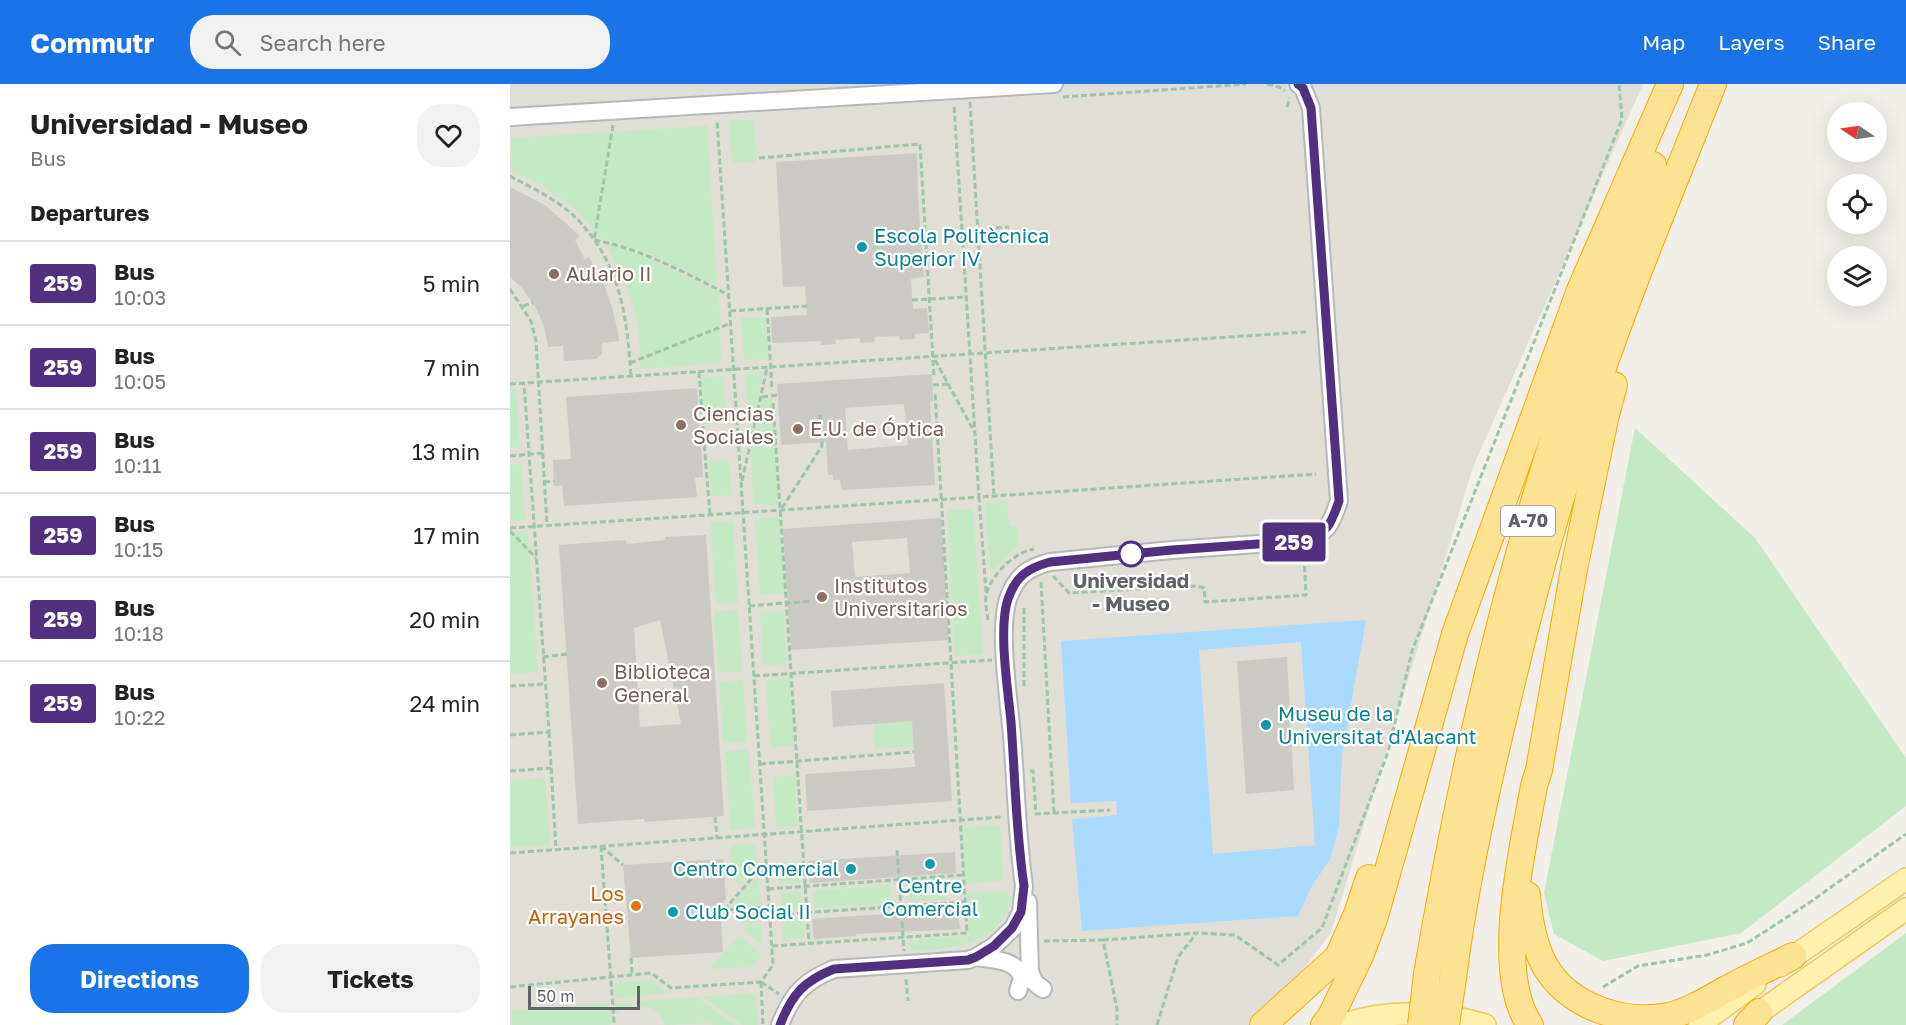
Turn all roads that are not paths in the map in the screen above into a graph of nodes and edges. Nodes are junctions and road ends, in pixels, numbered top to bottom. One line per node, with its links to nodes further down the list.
1 (1054, 84): 6 (street)
2 (1311, 84): 8 (street)
3 (1670, 84): 12 (highway)
4 (1685, 84): 26 (highway, A-70, bridge)
5 (1713, 84): 10 (highway, A-70)
6 (1001, 86): 9 (street)
7 (1294, 90): 8 (street)
8 (1311, 108): 14 (street)
9 (510, 117)
10 (1638, 273): 11 (highway); 27 (highway, A-70, bridge)
11 (1539, 770): 16 (highway); 29 (highway)
12 (1409, 790): 22 (highway); 23 (highway); 24 (highway)
13 (1906, 879): 16 (main road)
14 (1024, 886): 17 (street); 18 (street)
15 (1906, 909): 20 (main road)
16 (1793, 956): 30 (main road)
17 (976, 957): 19 (street); 21 (street)
18 (1043, 989)
19 (1018, 991)
20 (1749, 1021)
21 (780, 1025)
22 (1263, 1025)
23 (1308, 1025)
24 (1324, 1025)
25 (1342, 1025): 28 (main road)
26 (1421, 1025)
27 (1446, 1025)
28 (1485, 1025)
29 (1530, 1025)
30 (1699, 1025)

